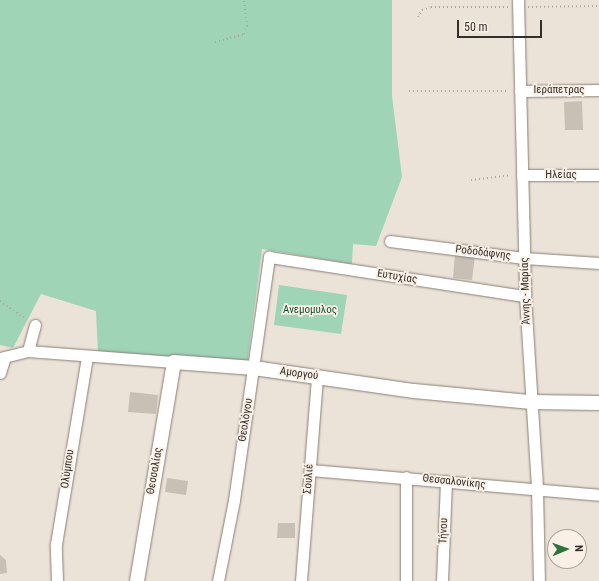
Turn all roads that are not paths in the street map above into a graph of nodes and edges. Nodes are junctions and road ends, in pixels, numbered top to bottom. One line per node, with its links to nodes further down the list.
1 (518, 0): 3 (street, Άννης - Μαρίας)
2 (599, 90): 3 (street, Ιεράπετρας)
3 (520, 91): 4 (street, Άννης - Μαρίας)
4 (522, 175): 5 (street, Ηλείας); 8 (street, Άννης - Μαρίας)
5 (599, 175)
6 (390, 241): 8 (street, Ροδοδάφνης)
7 (268, 257): 10 (street, Ευτυχίας); 16 (street, Θεολόγου)
8 (524, 258): 9 (street, Ροδοδάφνης); 10 (street, Άννης - Μαρίας)
9 (599, 263)
10 (525, 296): 19 (street, Άννης - Μαρίας)
11 (35, 325): 12 (street)
12 (28, 351): 13 (street, Αμοργού); 14 (street, Αμοργού)
13 (3, 357): 17 (street)
14 (87, 357): 15 (street, Αμοργού); 26 (street, Ολύμπου)
15 (174, 362): 16 (street, Αμοργού); 27 (street, Θεσσαλίας)
16 (254, 368): 18 (street, Αμοργού); 28 (street, Θεολόγου)
17 (0, 373)
18 (317, 376): 19 (street, Αμοργού); 21 (street, Σουλιέ)
19 (531, 402): 20 (street, Αμοργού); 24 (street, Άννης - Μαρίας)
20 (599, 403)
21 (310, 470): 22 (street, Θεσσαλονίκης); 29 (street, Σουλιέ)
22 (406, 477): 23 (street, Θεσσαλονίκης); 30 (street)
23 (446, 481): 24 (street, Θεσσαλονίκης); 31 (street, Τήνου)
24 (537, 488): 25 (street, Θεσσαλονίκης); 32 (street, Άννης - Μαρίας)
25 (599, 495)
26 (58, 581)
27 (137, 581)
28 (218, 581)
29 (302, 581)
30 (406, 581)
31 (442, 581)
32 (539, 581)

